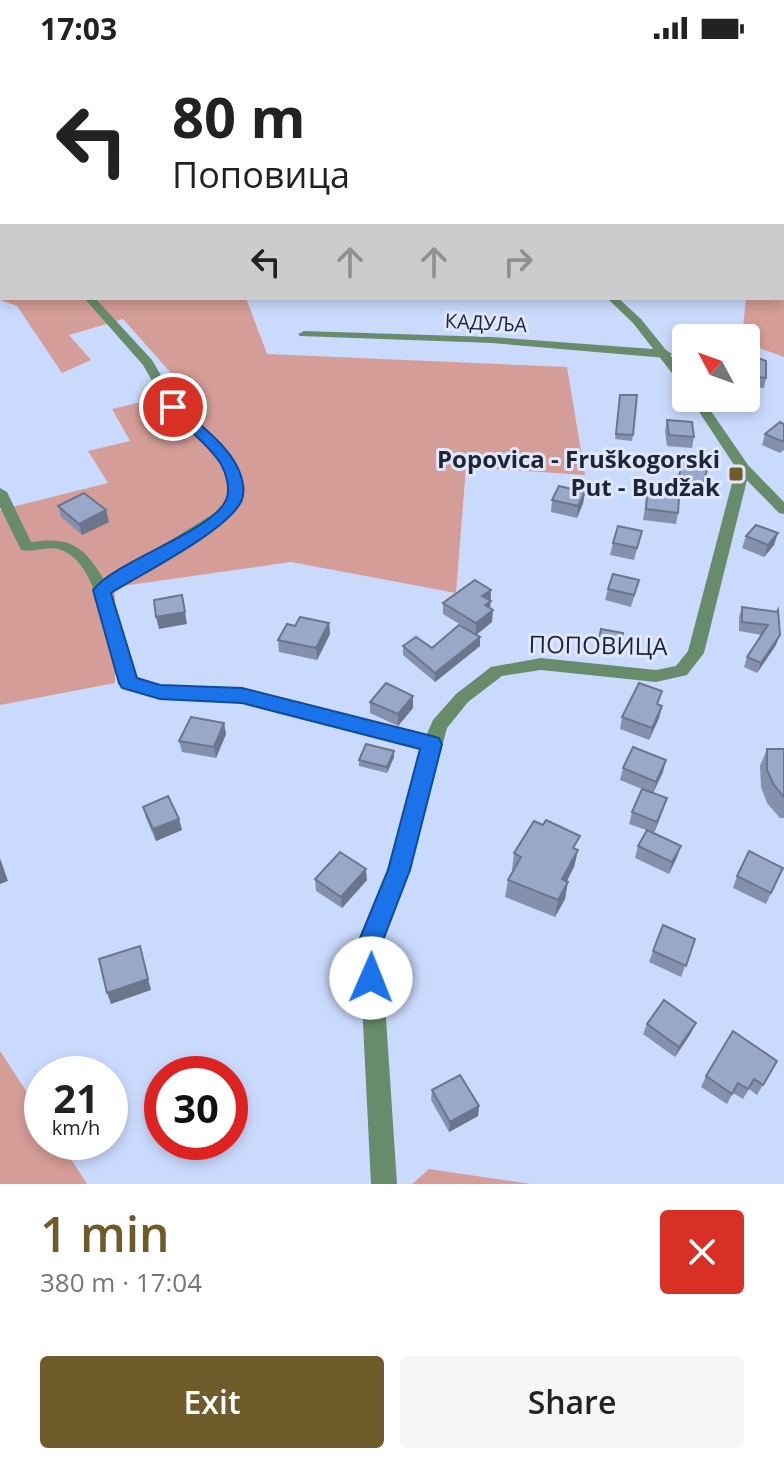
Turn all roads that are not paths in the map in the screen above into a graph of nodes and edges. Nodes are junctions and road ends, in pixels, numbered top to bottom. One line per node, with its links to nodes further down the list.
1 (91, 300): 10 (street)
2 (614, 300): 4 (street)
3 (304, 334): 4 (street, КАДУЉА)
4 (666, 354): 5 (street)
5 (672, 363)
6 (705, 412): 7 (street)
7 (743, 468): 9 (street); 11 (street, ПОПОВИЦА)
8 (0, 492): 10 (street)
9 (784, 510)
10 (101, 590): 11 (street)
11 (432, 744): 12 (street, ПОПОВИЦА)
12 (384, 1184)

